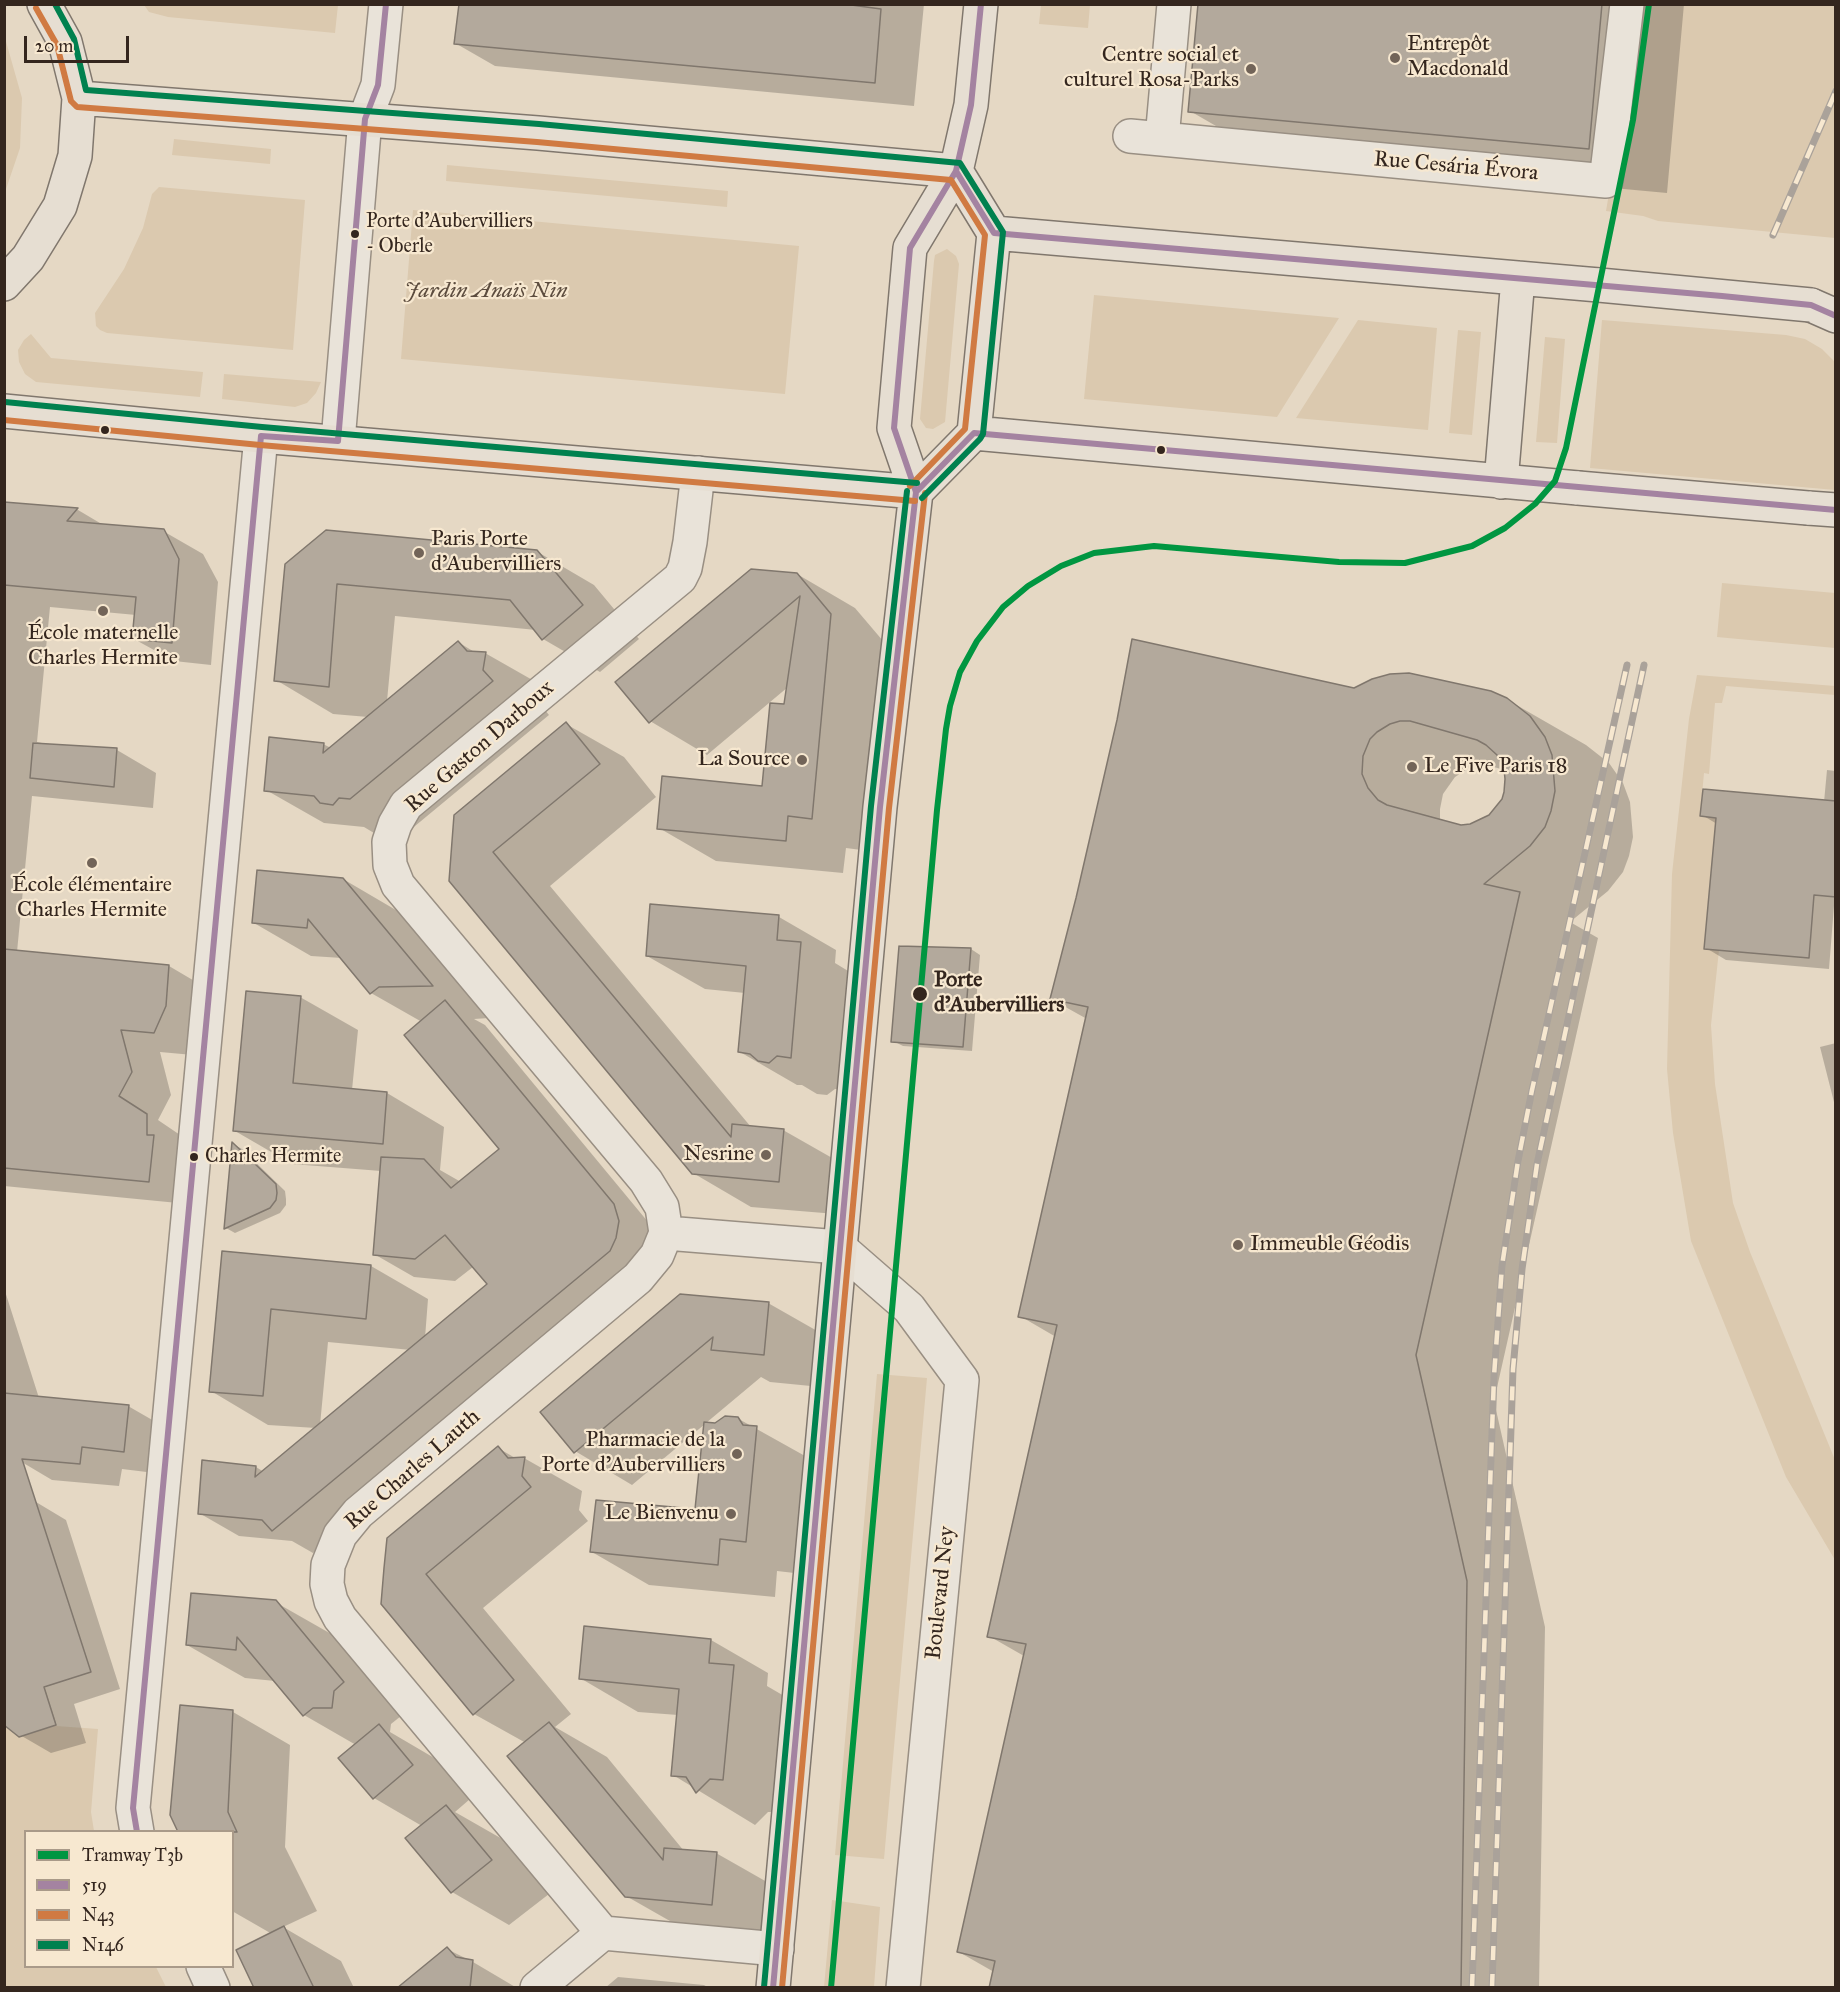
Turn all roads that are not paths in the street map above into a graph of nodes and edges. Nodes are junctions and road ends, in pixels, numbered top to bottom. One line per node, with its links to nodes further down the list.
1 (44, 4): 6 (main road)
2 (386, 4): 7 (street)
3 (981, 4): 10 (main road)
4 (1174, 4): 9 (street)
5 (1628, 4): 9 (street, Rue Cesária Évora)
6 (79, 98): 7 (main road); 13 (main road)
7 (365, 119): 10 (main road); 18 (street)
8 (1130, 136): 9 (street, Rue Cesária Évora)
9 (1162, 139)
10 (956, 171): 11 (main road); 21 (main road)
11 (994, 233): 12 (main road); 16 (main road)
12 (1518, 278): 14 (main road, bridge); 20 (main road)
13 (4, 284)
14 (1823, 310)
15 (4, 411): 17 (main road)
16 (974, 433): 20 (main road); 21 (main road)
17 (261, 436): 18 (main road); 25 (street)
18 (338, 441): 19 (main road)
19 (698, 473): 21 (main road); 23 (street, Rue Gaston Darboux)
20 (1501, 482): 22 (main road, bridge)
21 (916, 492): 24 (main road)
22 (1822, 509)
23 (666, 1233): 24 (street); 26 (street, Rue Charles Lauth)
24 (839, 1247): 27 (main road); 32 (street, Boulevard Ney)
25 (137, 1830)
26 (603, 1933): 27 (street); 30 (street)
27 (777, 1949): 31 (main road)
28 (204, 1968): 29 (street)
29 (213, 1988)
30 (537, 1988)
31 (773, 1988)
32 (903, 1988)

